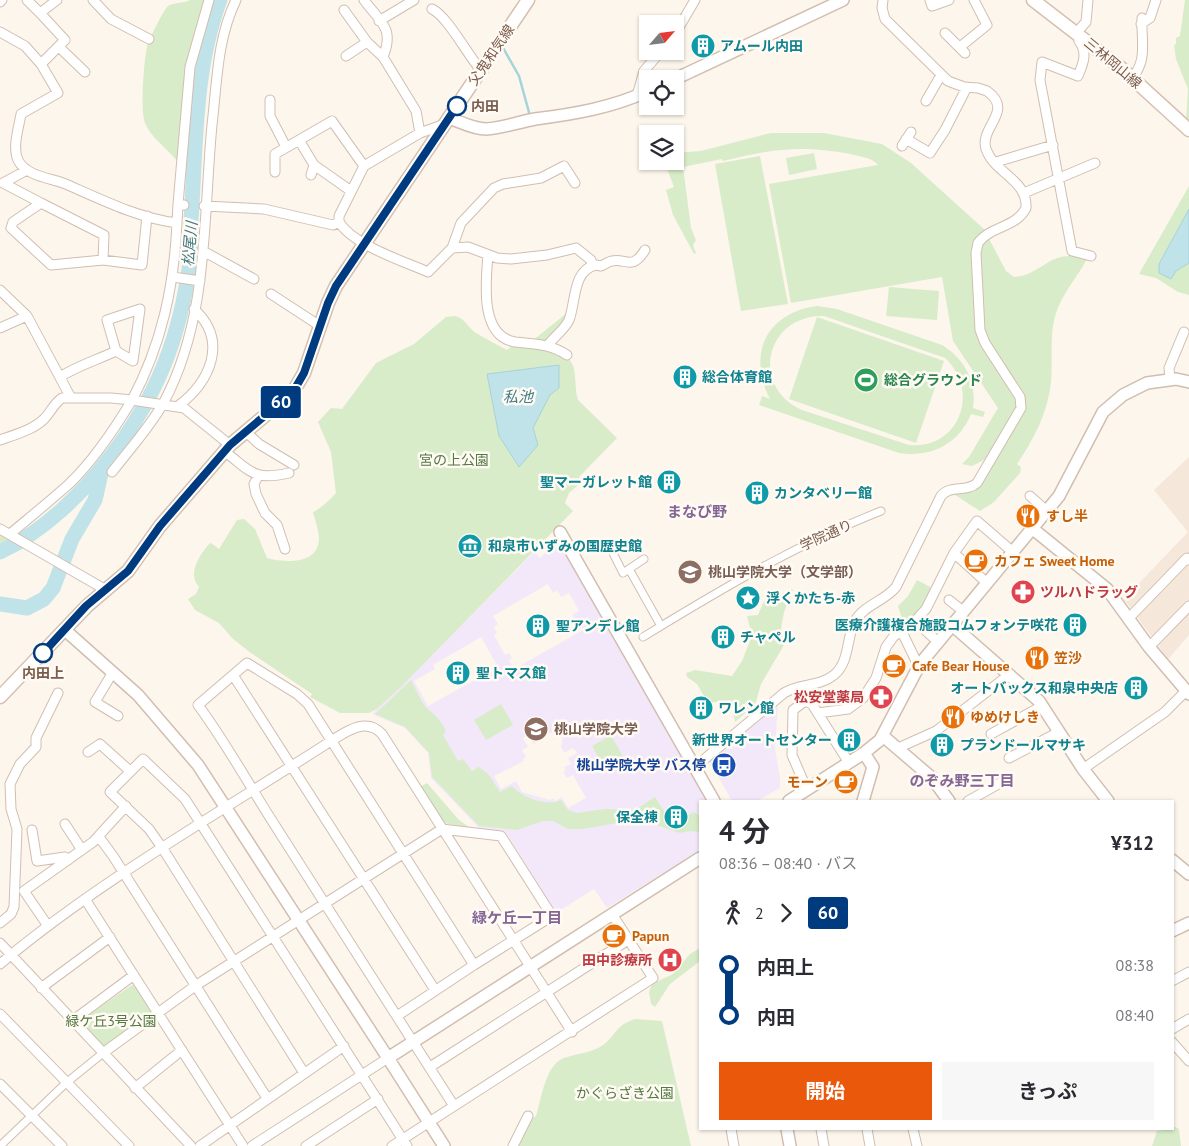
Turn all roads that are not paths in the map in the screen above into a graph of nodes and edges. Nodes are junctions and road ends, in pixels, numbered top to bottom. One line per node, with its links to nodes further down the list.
1 (28, 0): 20 (street)
2 (57, 0): 20 (street)
3 (92, 0): 26 (street)
4 (209, 0): 65 (street)
5 (236, 0): 62 (street)
6 (364, 0): 22 (street)
7 (414, 0): 22 (street)
8 (528, 0): 33 (main road, 父鬼和気線)
9 (695, 0): 21 (street)
10 (843, 0): 36 (street)
11 (883, 0): 37 (street)
12 (930, 0): 13 (street)
13 (949, 0)
14 (974, 0): 24 (street)
15 (1033, 0): 25 (main road, 三林岡山線)
16 (1088, 0): 25 (street)
17 (1156, 0): 38 (street)
18 (432, 9): 33 (street)
19 (344, 10): 27 (street)
20 (40, 13): 28 (street)
21 (684, 19)
22 (380, 21): 30 (street)
23 (0, 32): 32 (street)
24 (946, 33)
25 (1079, 34): 38 (main road, 三林岡山線); 48 (street)
26 (149, 39)
27 (367, 42): 29 (street); 30 (street)
28 (58, 47): 32 (street); 35 (street)
29 (346, 56)
30 (383, 56): 45 (street)
31 (653, 60): 34 (street)
32 (42, 64): 54 (street)
33 (480, 70): 43 (main road, 父鬼和気線)
34 (645, 70)
35 (85, 72)
36 (684, 74)
37 (941, 75): 39 (street); 42 (street)
38 (1132, 78): 44 (main road, 三林岡山線)
39 (967, 87): 46 (street); 50 (street)
40 (639, 95): 43 (street)
41 (270, 100): 49 (street)
42 (926, 101)
43 (447, 121): 45 (street); 66 (main road, 父鬼和気線)
44 (1189, 130)
45 (420, 133): 53 (street)
46 (906, 139)
47 (299, 140): 49 (street); 52 (street); 53 (street)
48 (1052, 145): 50 (street); 57 (street)
49 (286, 147): 55 (street)
50 (996, 162): 60 (street)
51 (1096, 162): 57 (street)
52 (314, 165): 56 (street); 59 (street)
53 (364, 166): 59 (street)
54 (27, 170): 61 (street); 63 (street)
55 (275, 172)
56 (311, 175)
57 (1059, 178): 60 (street); 71 (street)
58 (575, 183): 67 (street)
59 (351, 191): 64 (street)
60 (1024, 192): 147 (street)
61 (41, 203): 72 (street); 72 (street)
62 (206, 206): 64 (street); 69 (street)
63 (147, 216): 65 (street); 72 (street)
64 (339, 222): 66 (street)
65 (177, 223): 74 (street)
66 (365, 243): 67 (street); 81 (main road, 父鬼和気線)
67 (452, 248): 70 (street)
68 (645, 250): 73 (street)
69 (203, 251): 75 (street); 76 (street)
70 (488, 255): 73 (street); 84 (street)
71 (1091, 256)
72 (103, 260)
73 (592, 266): 84 (street)
74 (174, 278): 76 (street); 91 (street)
75 (254, 279)
76 (199, 281): 79 (street)
77 (0, 290): 80 (street)
78 (271, 294): 81 (street)
79 (194, 309): 92 (street); 93 (street)
80 (27, 316): 82 (street); 87 (street)
81 (320, 326): 94 (main road, 父鬼和気線)
82 (0, 328)
83 (1184, 332): 88 (street)
84 (548, 345): 86 (street)
85 (116, 351): 85 (street); 87 (street)
86 (567, 355)
87 (60, 377): 90 (street)
88 (1170, 380): 89 (street); 101 (street)
89 (1189, 382)
90 (71, 398): 91 (street); 95 (street)
91 (135, 401): 92 (street); 105 (street)
92 (161, 403): 93 (street); 97 (street)
93 (178, 406): 96 (street)
94 (245, 431): 96 (main road, 父鬼和気線); 98 (street)
95 (0, 440)
96 (227, 448): 98 (street); 114 (main road, 父鬼和気線)
97 (112, 472)
98 (258, 476): 107 (street)
99 (1030, 496): 101 (street)
100 (881, 511): 120 (street, 学院通り)
101 (1048, 512): 103 (street)
102 (0, 529): 105 (street)
103 (1033, 529): 108 (street); 118 (street)
104 (560, 532): 147 (street)
105 (11, 535): 114 (street)
106 (610, 548): 112 (street)
107 (285, 549)
108 (1014, 553): 109 (street); 113 (street)
109 (954, 554): 113 (street); 122 (street)
110 (644, 559): 112 (street)
111 (1189, 560): 118 (street)
112 (629, 569): 120 (street)
113 (988, 583): 117 (street)
114 (106, 590): 121 (main road, 父鬼和気線)
115 (949, 600): 117 (street)
116 (1189, 606): 126 (street)
117 (964, 611): 119 (street)
118 (1128, 619): 126 (street)
119 (951, 624): 125 (street); 129 (street)
120 (661, 626): 124 (street, 学院通り)
121 (65, 630): 128 (street); 133 (main road, 父鬼和気線)
122 (902, 630): 127 (street); 135 (street)
123 (925, 630): 125 (street)
124 (643, 637)
125 (938, 642): 127 (street)
126 (1149, 647): 132 (street)
127 (920, 664): 139 (street)
128 (113, 672): 136 (street); 160 (street)
129 (1010, 674): 134 (street); 141 (street)
130 (233, 675): 140 (street); 146 (street); 151 (street)
131 (58, 693): 179 (street)
132 (1188, 693): 148 (street)
133 (0, 697)
134 (1042, 706): 137 (street); 138 (street)
135 (818, 713): 145 (street); 152 (street)
136 (118, 716)
137 (1060, 732): 144 (street); 148 (street)
138 (991, 734)
139 (883, 736): 141 (street); 143 (street)
140 (331, 741): 146 (street); 163 (street); 168 (street)
141 (898, 748): 156 (street)
142 (88, 752): 149 (street)
143 (864, 753): 145 (street); 155 (street)
144 (1009, 758)
145 (849, 763): 152 (street)
146 (292, 766): 151 (street); 174 (street)
147 (695, 767): 153 (street)
148 (1084, 770): 158 (street)
149 (130, 771): 159 (street); 162 (street)
150 (1002, 782): 157 (street)
151 (253, 791): 160 (street); 176 (street)
152 (806, 794): 154 (street)
153 (713, 800)
154 (791, 800)
155 (863, 800)
156 (948, 800)
157 (971, 800)
158 (1107, 800)
159 (126, 806): 165 (street); 166 (street)
160 (228, 808): 162 (street); 178 (street)
161 (65, 824): 167 (street)
162 (202, 824): 166 (street); 183 (street)
163 (442, 829): 168 (street); 186 (street); 186 (street)
164 (32, 830): 170 (street)
165 (99, 837): 167 (street); 172 (street)
166 (163, 849): 172 (street); 189 (street)
167 (82, 850): 170 (street)
168 (403, 853): 174 (street); 191 (street)
169 (699, 859): 177 (street)
170 (68, 860): 181 (street)
171 (1174, 864): 173 (street)
172 (124, 874): 175 (street); 196 (street)
173 (1189, 874)
174 (364, 878): 176 (street); 198 (street)
175 (85, 899): 181 (street); 184 (street)
176 (325, 903): 178 (street); 202 (street)
177 (612, 914): 185 (street); 192 (street)
178 (299, 920): 183 (street); 212 (street)
179 (0, 923)
180 (1189, 923): 182 (street)
181 (48, 926): 188 (street)
182 (1174, 930)
183 (274, 936): 189 (street); 209 (street)
184 (110, 937): 194 (street); 197 (street)
185 (628, 940): 199 (street); 206 (street)
186 (513, 941): 191 (street); 192 (street)
187 (0, 943): 188 (street)
188 (11, 955): 190 (street); 197 (street)
189 (235, 961): 196 (street); 215 (street)
190 (0, 964)
191 (474, 965): 198 (street)
192 (530, 967): 199 (street); 207 (street)
193 (1189, 972): 195 (street)
194 (134, 975): 200 (street); 204 (street)
195 (1174, 980)
196 (195, 986): 200 (street); 220 (street)
197 (41, 988): 204 (street)
198 (435, 990): 202 (street)
199 (546, 993): 206 (street); 214 (street)
200 (157, 1012): 210 (street); 211 (street)
201 (0, 1014): 217 (street)
202 (397, 1016): 207 (street)
203 (1189, 1019): 205 (street)
204 (72, 1021): 211 (street)
205 (1174, 1028)
206 (572, 1032): 222 (street)
207 (413, 1041): 212 (street); 214 (street)
208 (1174, 1044): 213 (street)
209 (344, 1046): 215 (street); 216 (street)
210 (182, 1050): 219 (street); 226 (street)
211 (103, 1053): 217 (street); 219 (street)
212 (388, 1058): 216 (street); 225 (street)
213 (1189, 1061)
214 (430, 1067): 222 (street)
215 (304, 1073): 220 (street)
216 (362, 1074): 221 (street); 239 (street)
217 (66, 1082): 223 (street); 235 (street)
218 (0, 1084): 223 (street)
219 (135, 1088): 236 (street)
220 (267, 1098): 226 (street)
221 (378, 1099): 232 (street); 240 (street)
222 (454, 1106): 225 (street)
223 (31, 1115): 233 (street); 234 (street)
224 (528, 1116): 243 (street)
225 (429, 1122): 232 (street); 242 (street)
226 (229, 1124): 237 (street); 238 (street)
227 (730, 1130): 244 (street)
228 (787, 1130): 245 (street)
229 (821, 1130): 246 (street)
230 (867, 1130): 247 (street)
231 (913, 1130): 248 (street)
232 (405, 1143): 241 (street)
233 (0, 1146)
234 (62, 1146)
235 (129, 1146)
236 (191, 1146)
237 (200, 1146)
238 (243, 1146)
239 (252, 1146)
240 (306, 1146)
241 (392, 1146)
242 (444, 1146)
243 (513, 1146)
244 (734, 1146)
245 (790, 1146)
246 (824, 1146)
247 (870, 1146)
248 (917, 1146)

